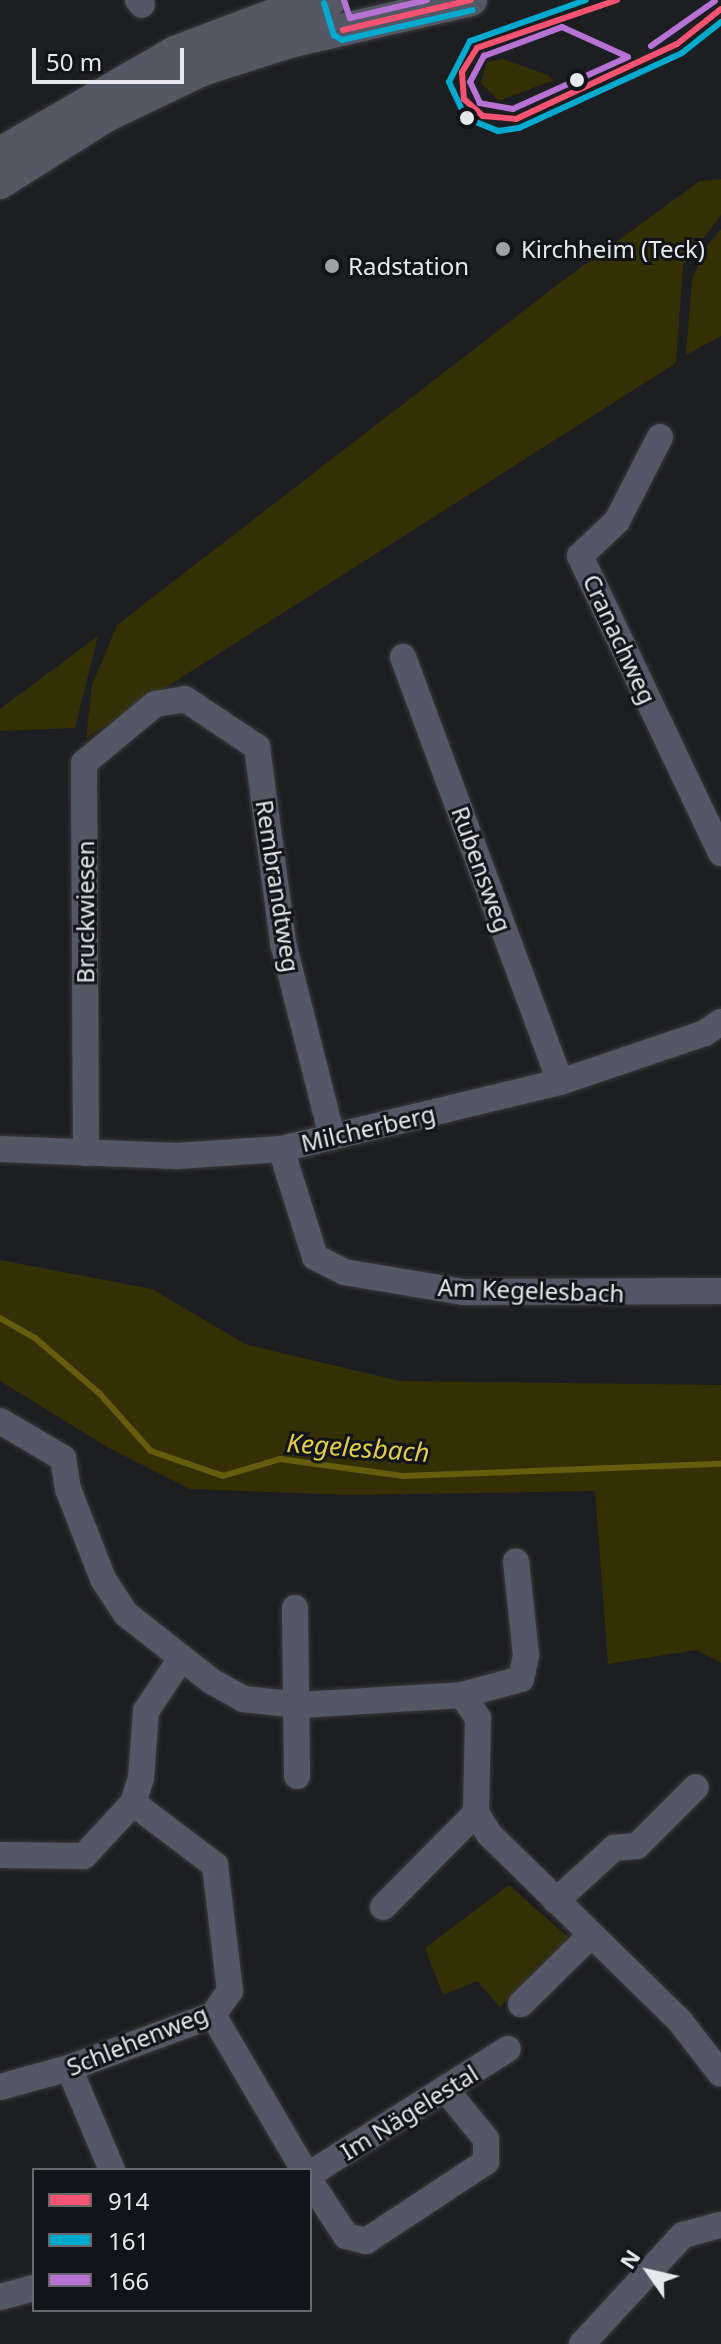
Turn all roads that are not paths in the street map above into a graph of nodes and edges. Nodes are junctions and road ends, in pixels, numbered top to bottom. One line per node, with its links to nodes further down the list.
1 (471, 0): 2 (main road)
2 (336, 10): 3 (main road); 4 (main road)
3 (0, 153)
4 (0, 183)
5 (660, 437): 8 (street, Cranachweg)
6 (403, 657): 10 (street, Rubensweg)
7 (155, 704): 11 (street, Rembrandtweg); 14 (street, Bruckwiesen)
8 (721, 853)
9 (721, 1022): 10 (street, Milcherberg)
10 (560, 1082): 11 (street, Milcherberg)
11 (332, 1137): 13 (street, Milcherberg)
12 (0, 1149): 14 (street, Milcherberg)
13 (281, 1149): 14 (street, Milcherberg); 15 (street, Am Kegelesbach)
14 (86, 1153)
15 (721, 1291)
16 (0, 1421): 19 (street)
17 (516, 1562): 20 (street)
18 (295, 1608): 21 (street)
19 (180, 1660): 21 (street); 24 (street)
20 (462, 1695): 21 (street); 25 (street)
21 (300, 1705): 22 (street)
22 (297, 1776)
23 (696, 1787): 27 (street)
24 (133, 1803): 26 (street); 31 (street, Schlehenweg)
25 (476, 1813): 27 (street); 28 (street)
26 (0, 1855)
27 (556, 1901): 29 (street)
28 (383, 1907)
29 (589, 1937): 30 (street); 34 (street)
30 (521, 2004)
31 (213, 2015): 33 (street, Schlehenweg); 38 (street)
32 (508, 2049): 36 (street, Im Nägelestal)
33 (69, 2068): 35 (street, Schlehenweg); 37 (street)
34 (721, 2074)
35 (0, 2087)
36 (446, 2090): 39 (street, Im Nägelestal); 40 (street)
37 (111, 2168)
38 (303, 2168)
39 (312, 2173)
40 (312, 2184)
41 (721, 2225): 44 (street)
42 (32, 2289): 43 (street)
43 (0, 2297)
44 (582, 2344)

